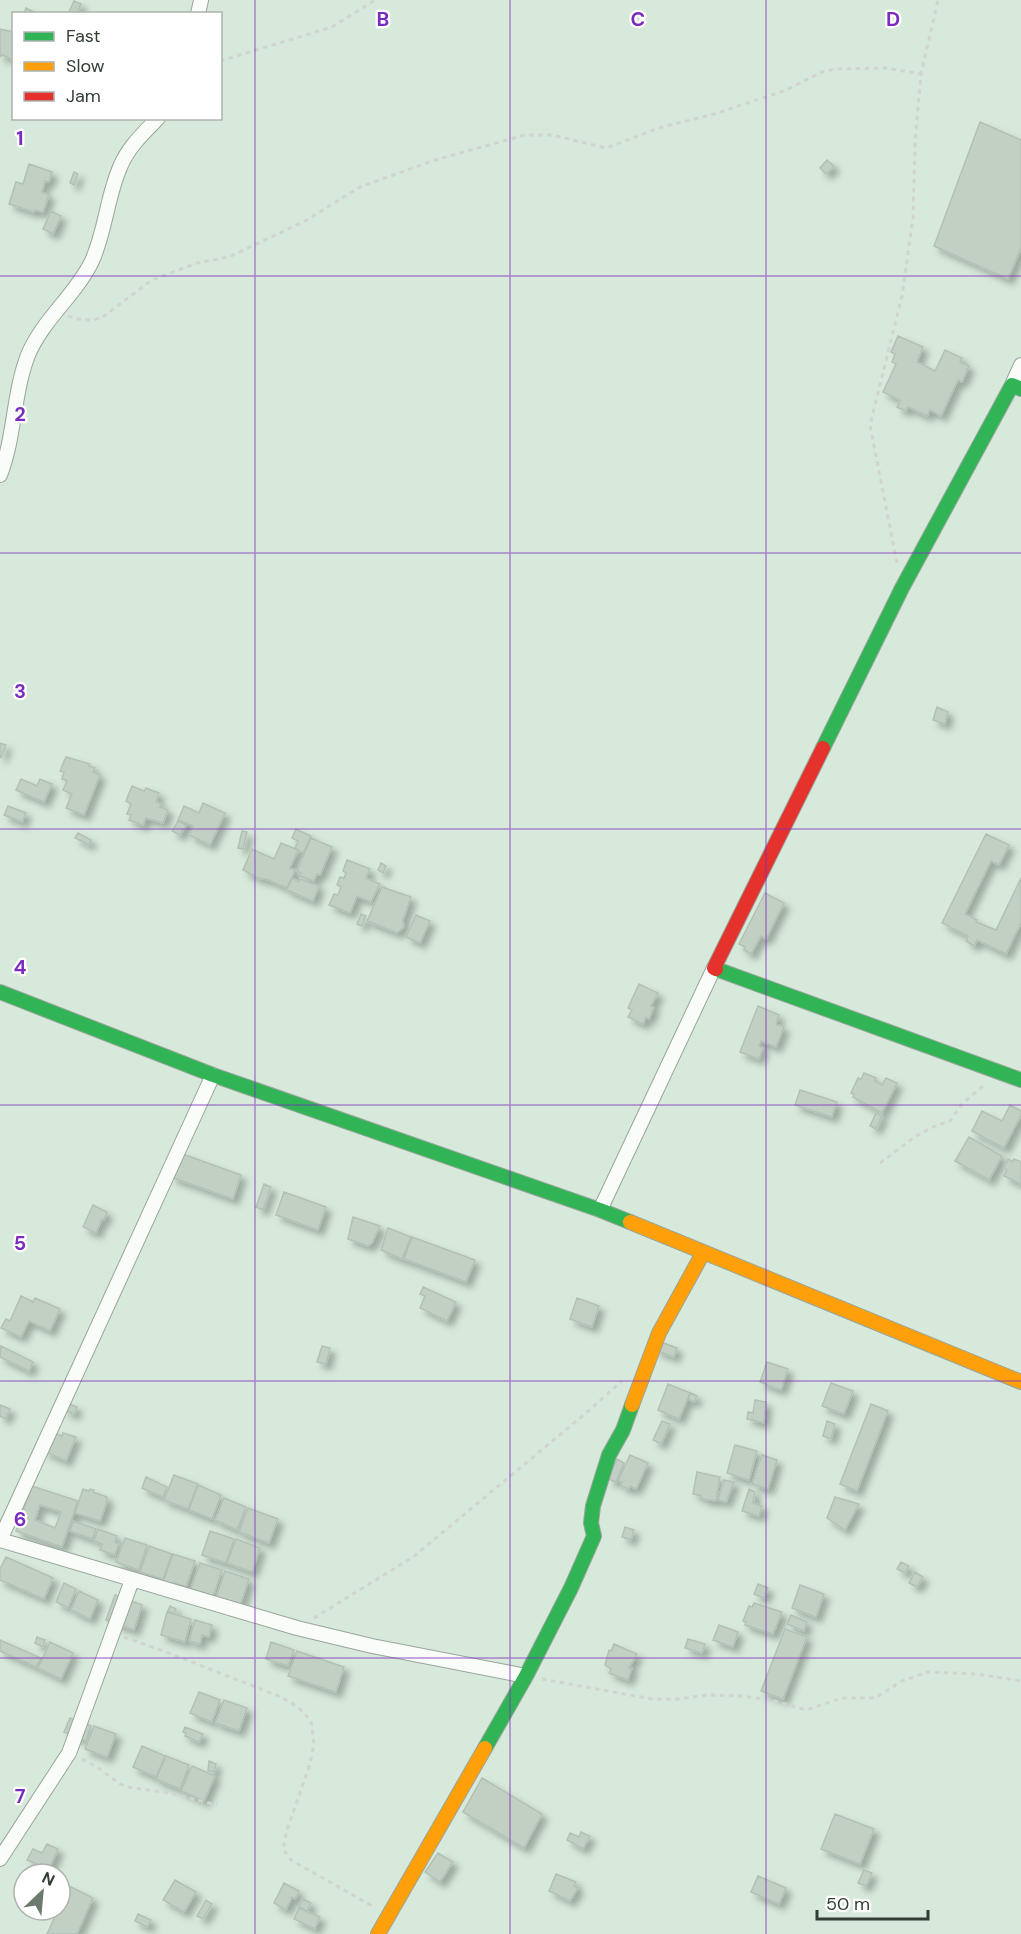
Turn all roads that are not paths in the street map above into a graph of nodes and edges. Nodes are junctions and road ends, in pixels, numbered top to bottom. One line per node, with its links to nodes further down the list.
1 (156, 120): 4 (street)
2 (1021, 365): 3 (street)
3 (1016, 387): 5 (street)
4 (2, 466)
5 (714, 968): 8 (street); 9 (street)
6 (0, 992): 7 (street)
7 (213, 1075): 9 (street); 12 (street)
8 (1021, 1080)
9 (600, 1210): 10 (street)
10 (703, 1253): 11 (street); 14 (street)
11 (1021, 1382)
12 (0, 1540): 13 (street)
13 (132, 1580): 14 (street); 15 (street)
14 (526, 1676): 16 (street)
15 (0, 1859)
16 (378, 1934)

